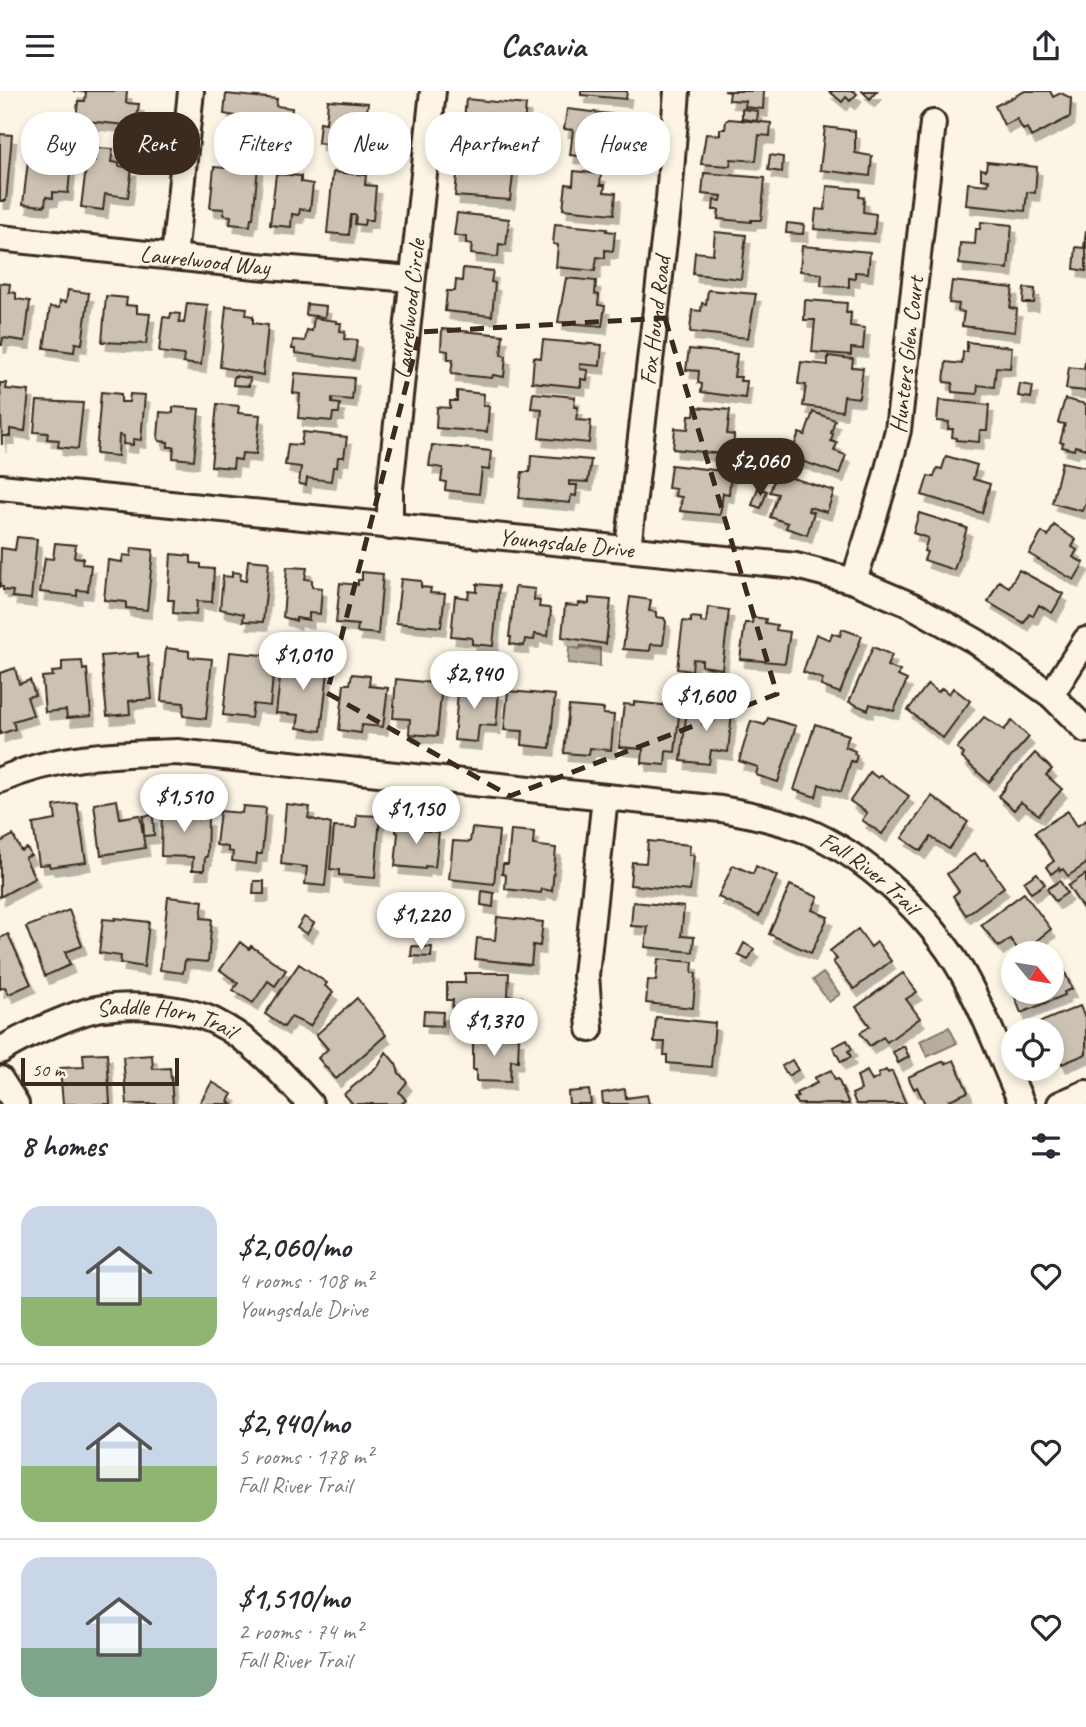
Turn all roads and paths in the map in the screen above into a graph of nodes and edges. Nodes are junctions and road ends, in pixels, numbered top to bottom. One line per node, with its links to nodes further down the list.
1 (191, 91): 6 (street)
2 (433, 91): 7 (street, Laurelwood Circle)
3 (677, 91): 10 (street, Fox Hound Road)
4 (933, 123): 11 (street, Hunters Glen Court)
5 (0, 239): 6 (street, Laurelwood Way)
6 (174, 257): 7 (street, Laurelwood Way)
7 (411, 279): 9 (street, Laurelwood Circle)
8 (0, 487): 9 (street, Youngsdale Drive)
9 (390, 527): 10 (street, Youngsdale Drive)
10 (628, 548): 11 (street, Youngsdale Drive)
11 (854, 581): 13 (street, Youngsdale Drive)
12 (1086, 640): 13 (street)
13 (1051, 695): 14 (street, Youngsdale Drive)
14 (1086, 730)
15 (0, 780): 16 (street, Fall River Trail)
16 (605, 797): 17 (street); 23 (street, Fall River Trail)
17 (590, 1029)
18 (0, 1051): 22 (street, Saddle Horn Trail)
19 (0, 1079): 21 (street)
20 (1086, 1093): 24 (street)
21 (16, 1104)
22 (310, 1104)
23 (1022, 1104)
24 (1060, 1104)

